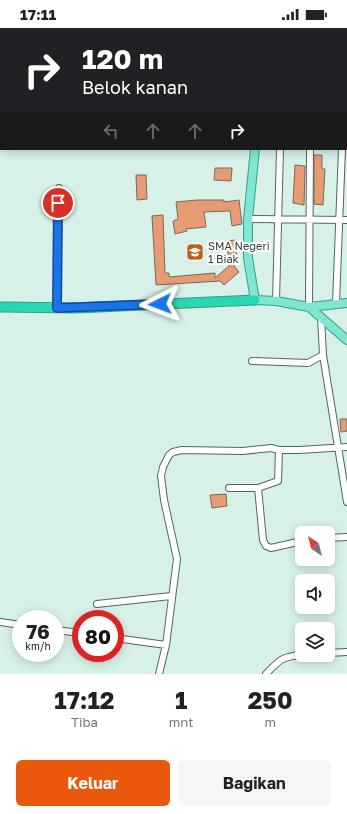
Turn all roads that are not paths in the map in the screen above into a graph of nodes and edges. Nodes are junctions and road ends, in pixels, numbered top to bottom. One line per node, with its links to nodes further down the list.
1 (255, 150): 6 (main road)
2 (280, 150): 7 (street)
3 (310, 150): 8 (street)
4 (342, 150): 9 (street)
5 (59, 188): 17 (street)
6 (248, 219): 7 (street); 11 (main road)
7 (279, 220): 8 (street); 12 (street)
8 (309, 220): 9 (street); 16 (street)
9 (340, 220): 10 (street); 13 (street)
10 (347, 220)
11 (255, 300): 12 (main road); 17 (highway)
12 (276, 301): 16 (main road)
13 (336, 303): 14 (main road); 16 (main road); 19 (main road)
14 (347, 303)
15 (0, 307): 17 (highway)
16 (309, 307): 18 (main road)
17 (57, 308)
18 (320, 317): 19 (main road); 21 (street)
19 (331, 325): 20 (main road)
20 (347, 340)
21 (324, 355): 22 (street); 23 (street)
22 (252, 361)
23 (339, 447): 24 (street); 25 (street); 28 (street)
24 (347, 447)
25 (279, 450): 27 (street); 32 (street)
26 (230, 488): 27 (street)
27 (258, 488): 31 (street)
28 (347, 502)
29 (347, 537): 30 (street)
30 (335, 538)
31 (295, 543)
32 (171, 596): 33 (street); 37 (street)
33 (97, 604)
34 (0, 622): 35 (street)
35 (12, 624)
36 (124, 639): 37 (street)
37 (166, 645): 41 (street)
38 (347, 652): 39 (street)
39 (335, 653)
40 (295, 655): 42 (street)
41 (159, 674)
42 (266, 674)

